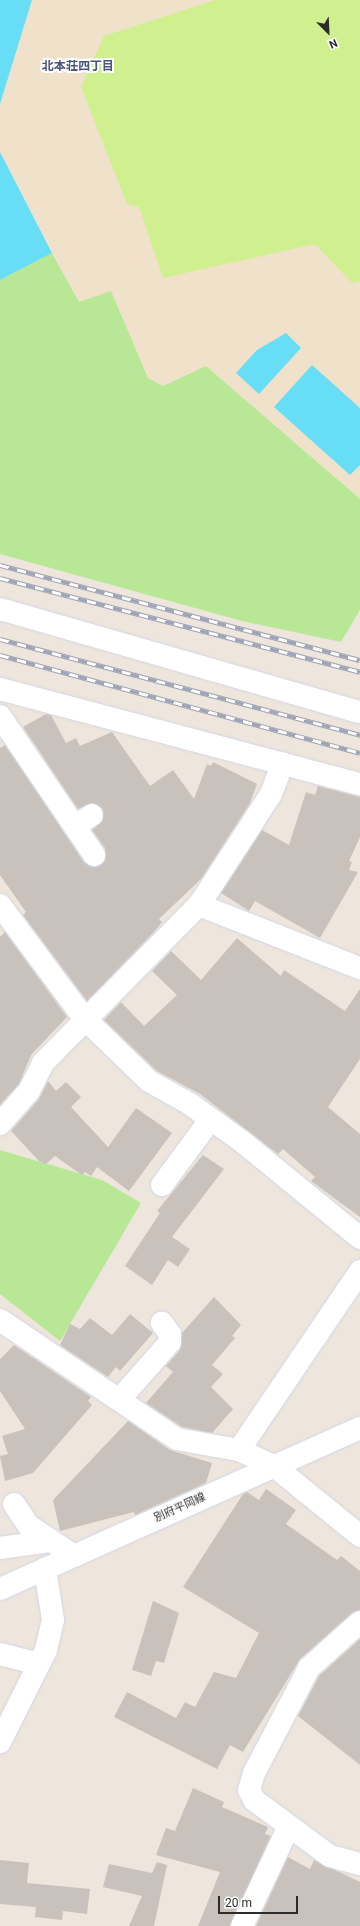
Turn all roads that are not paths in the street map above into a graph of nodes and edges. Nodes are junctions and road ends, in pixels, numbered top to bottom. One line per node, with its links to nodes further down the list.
1 (0, 609): 3 (street)
2 (0, 689): 5 (street)
3 (360, 712)
4 (0, 716): 7 (street)
5 (283, 763): 6 (street); 9 (street)
6 (360, 784)
7 (94, 855)
8 (0, 905): 11 (street)
9 (199, 905): 10 (street); 11 (street)
10 (360, 968)
11 (84, 1018): 12 (street); 13 (street)
12 (211, 1119): 14 (street); 15 (street)
13 (0, 1124)
14 (162, 1185)
15 (360, 1238)
16 (360, 1271): 21 (street)
17 (0, 1320): 19 (street)
18 (162, 1323): 19 (street)
19 (119, 1400): 21 (street)
20 (360, 1428): 22 (street, 別府平岡線)
21 (239, 1450): 22 (street)
22 (274, 1466): 24 (street); 27 (street, 別府平岡線)
23 (14, 1504): 25 (street)
24 (360, 1536)
25 (50, 1541): 26 (street); 27 (street)
26 (0, 1548)
27 (74, 1556): 28 (street, 別府平岡線)
28 (45, 1569): 29 (street, 別府平岡線); 32 (street)
29 (0, 1589)
30 (360, 1622): 34 (street)
31 (0, 1654): 32 (street)
32 (39, 1664): 33 (street)
33 (0, 1742)
34 (289, 1826): 35 (street); 36 (street)
35 (360, 1864)
36 (242, 1926)

